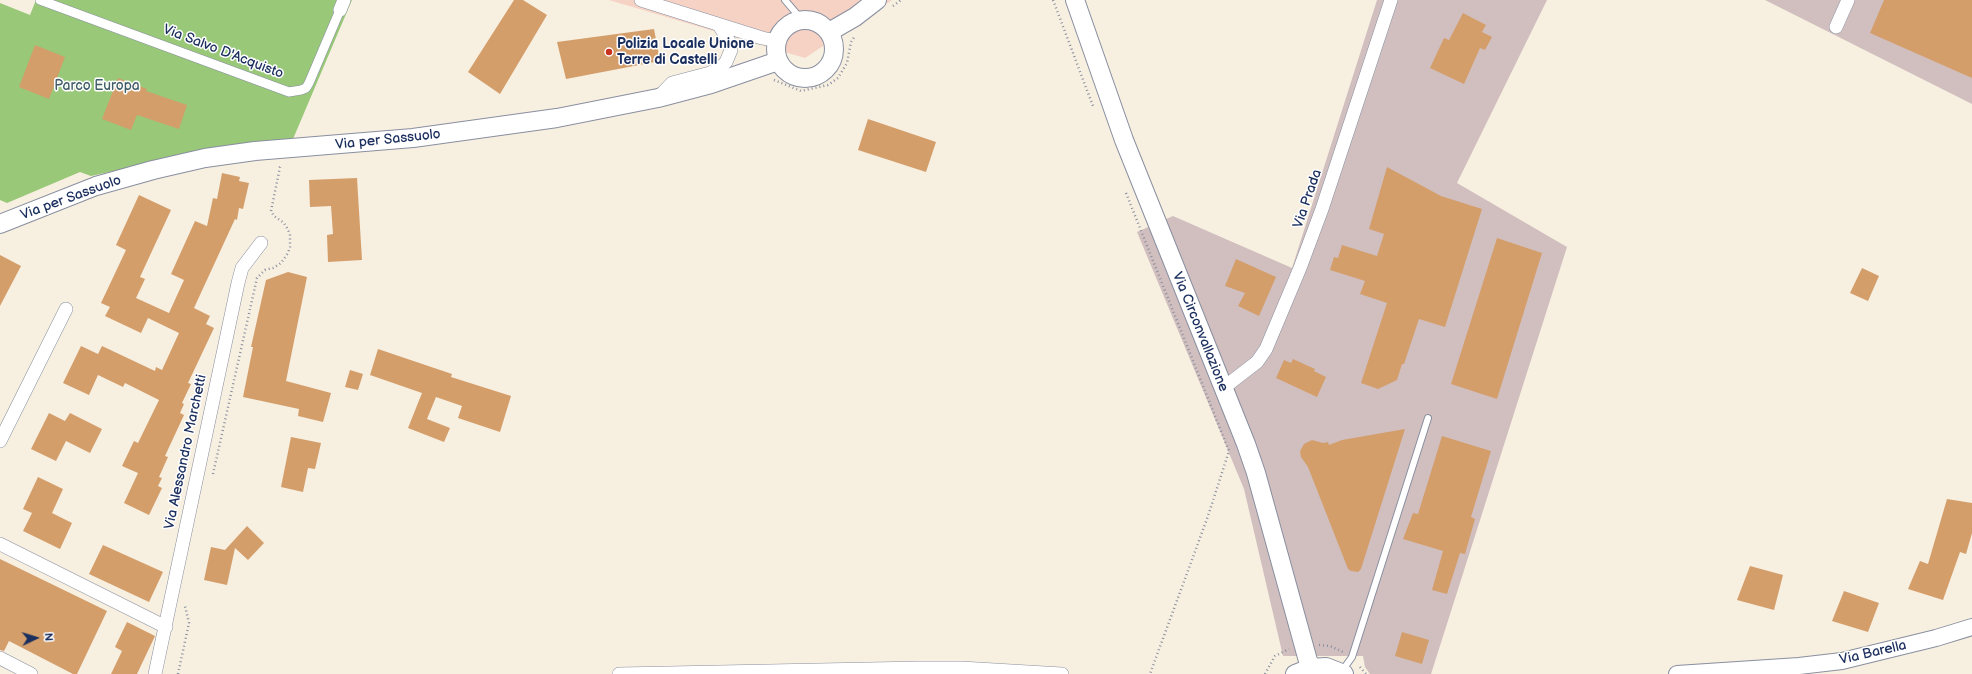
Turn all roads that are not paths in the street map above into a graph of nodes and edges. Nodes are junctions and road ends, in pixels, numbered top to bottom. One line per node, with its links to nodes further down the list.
1 (40, 0): 8 (street, Via Salvo D'Acquisto)
2 (641, 0): 10 (street)
3 (785, 0): 9 (lane)
4 (1075, 0): 19 (main road, Via Circonvallazione)
5 (1391, 0): 19 (street, Via Prada)
6 (1848, 0): 11 (street)
7 (880, 2): 12 (main road)
8 (342, 5)
9 (802, 20): 12 (main road); 13 (main road)
10 (719, 25): 13 (street); 15 (street)
11 (1836, 28)
12 (829, 32): 14 (main road)
13 (777, 41): 14 (main road)
14 (778, 61): 15 (main road, Via per Sassuolo)
15 (658, 98): 16 (main road, Via per Sassuolo)
16 (0, 224)
17 (261, 243): 23 (street, Via Alessandro Marchetti)
18 (66, 309): 21 (street)
19 (1222, 389): 26 (main road, Via Circonvallazione)
20 (1428, 418): 27 (lane)
21 (0, 441)
22 (0, 544): 23 (street)
23 (166, 627): 29 (street, Via Alessandro Marchetti)
24 (1972, 627): 32 (street, Via Barella)
25 (0, 658): 28 (street)
26 (1302, 671): 27 (main road)
27 (1342, 673)
28 (31, 674)
29 (155, 674)
30 (619, 674): 31 (street)
31 (1062, 674)
32 (1677, 674)

